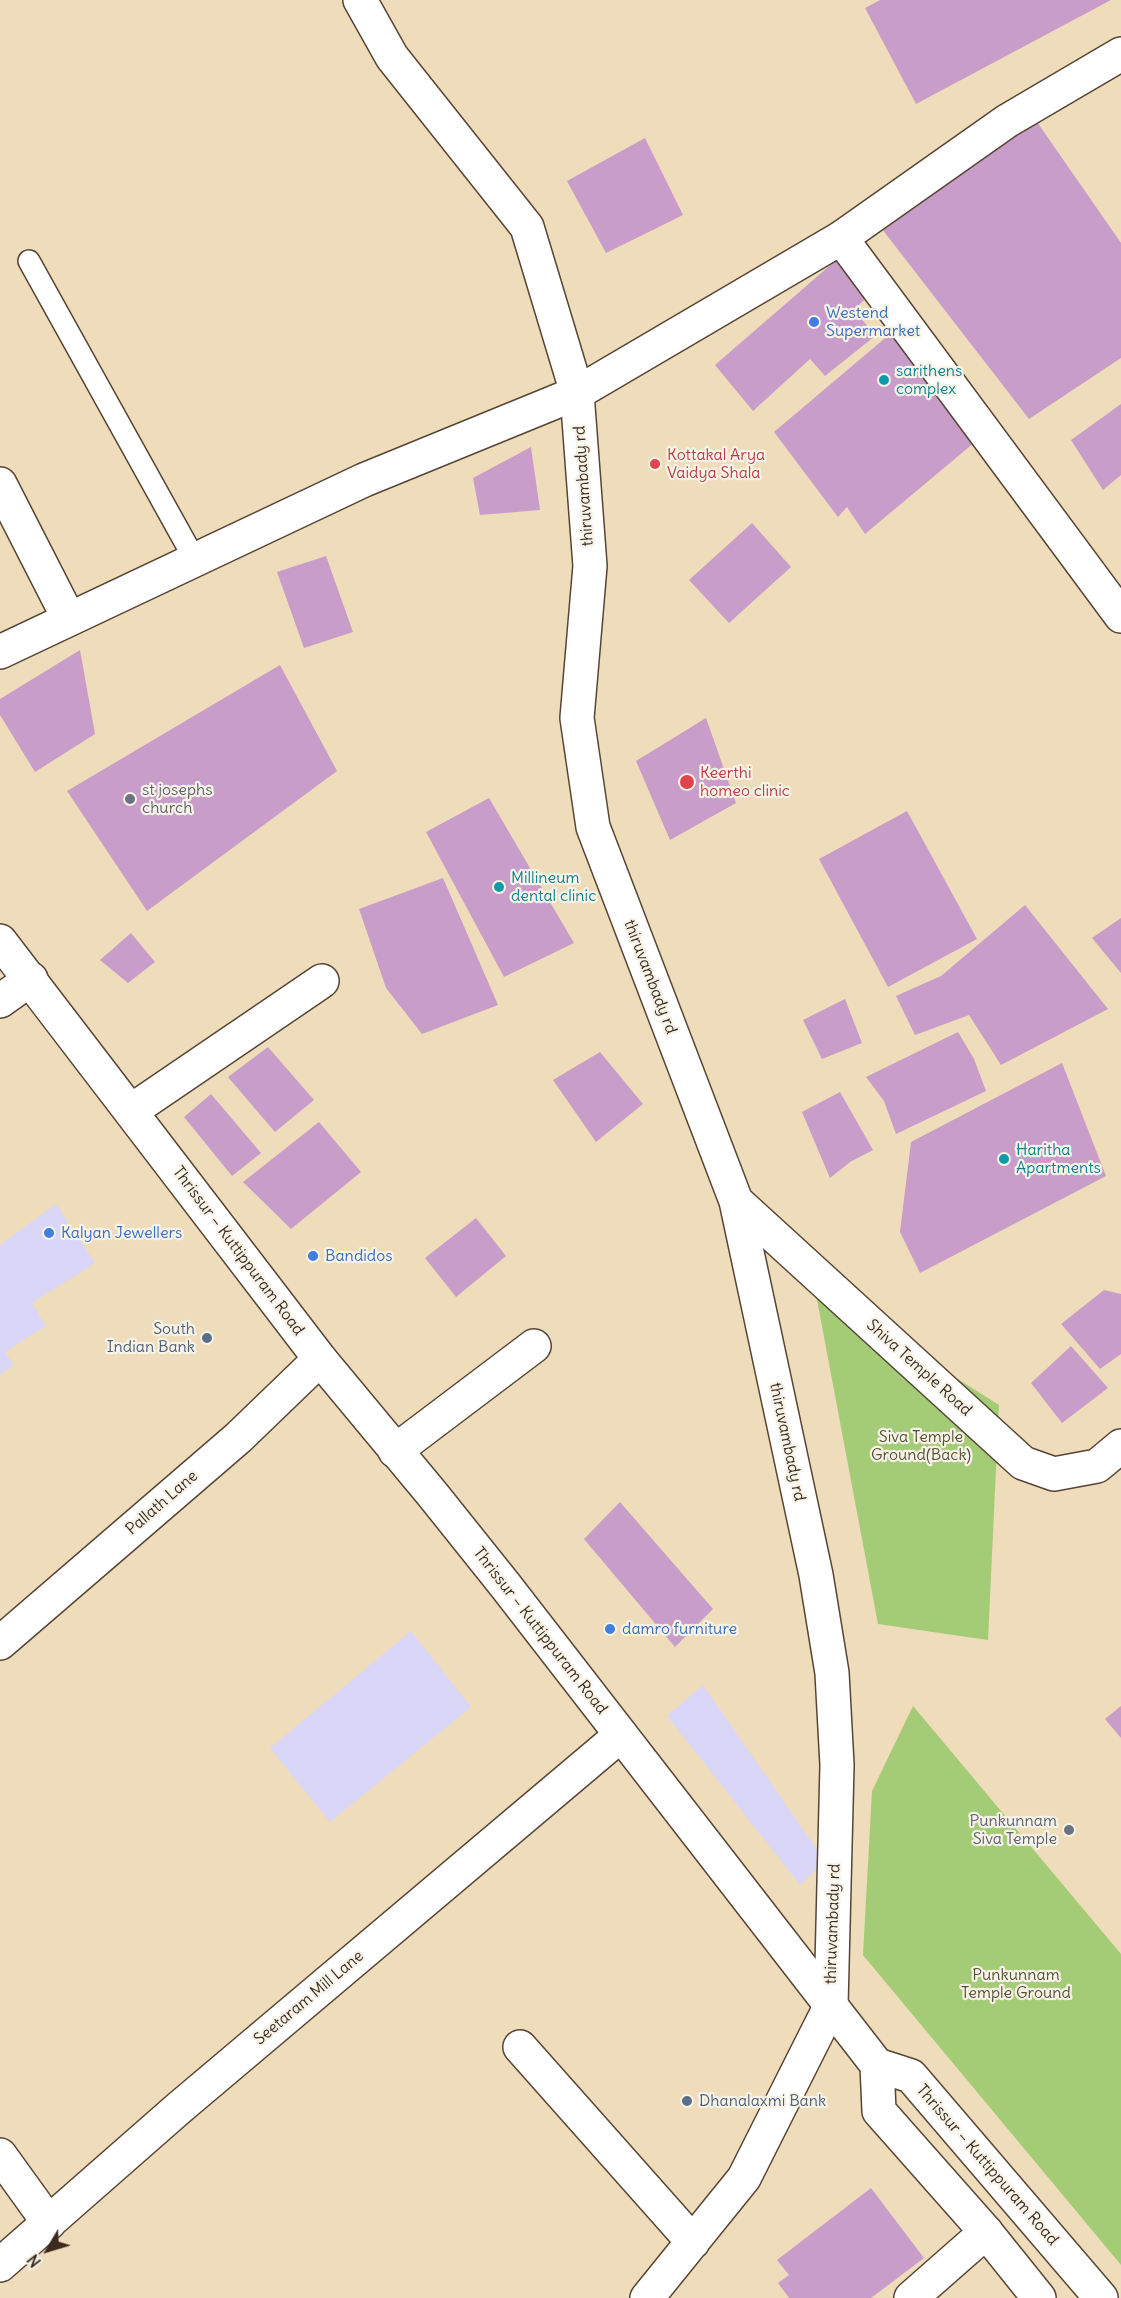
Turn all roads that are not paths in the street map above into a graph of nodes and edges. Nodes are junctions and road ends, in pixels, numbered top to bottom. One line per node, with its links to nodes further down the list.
1 (360, 0): 5 (street, thiruvambady rd)
2 (1121, 54): 3 (street)
3 (841, 238): 5 (street); 8 (street)
4 (29, 261): 7 (lane)
5 (577, 393): 7 (street); 16 (street, thiruvambady rd)
6 (0, 484): 9 (street)
7 (195, 560): 9 (street)
8 (1119, 609)
9 (69, 619): 10 (street)
10 (0, 652)
11 (0, 941): 12 (street, Thrissur – Kuttippuram Road)
12 (31, 979): 14 (street); 15 (street, Thrissur – Kuttippuram Road)
13 (322, 981): 15 (street)
14 (0, 1001)
15 (131, 1111): 18 (street, Thrissur – Kuttippuram Road)
16 (736, 1201): 19 (street, Shiva Temple Road); 23 (street, thiruvambady rd)
17 (534, 1346): 20 (street)
18 (320, 1359): 20 (street, Thrissur – Kuttippuram Road); 21 (street, Pallath Lane)
19 (1121, 1446)
20 (395, 1451): 22 (street, Thrissur – Kuttippuram Road)
21 (0, 1643)
22 (621, 1735): 23 (street, Thrissur – Kuttippuram Road); 27 (street, Seetaram Mill Lane)
23 (831, 2005): 25 (street, Thrissur – Kuttippuram Road); 29 (street)
24 (520, 2047): 29 (street)
25 (877, 2065): 28 (street); 34 (street, Thrissur – Kuttippuram Road)
26 (0, 2155): 27 (street)
27 (49, 2223): 30 (street, Seetaram Mill Lane)
28 (986, 2232): 32 (street); 33 (street)
29 (693, 2242): 31 (street)
30 (0, 2265)
31 (647, 2298)
32 (911, 2298)
33 (1039, 2298)
34 (1101, 2298)

